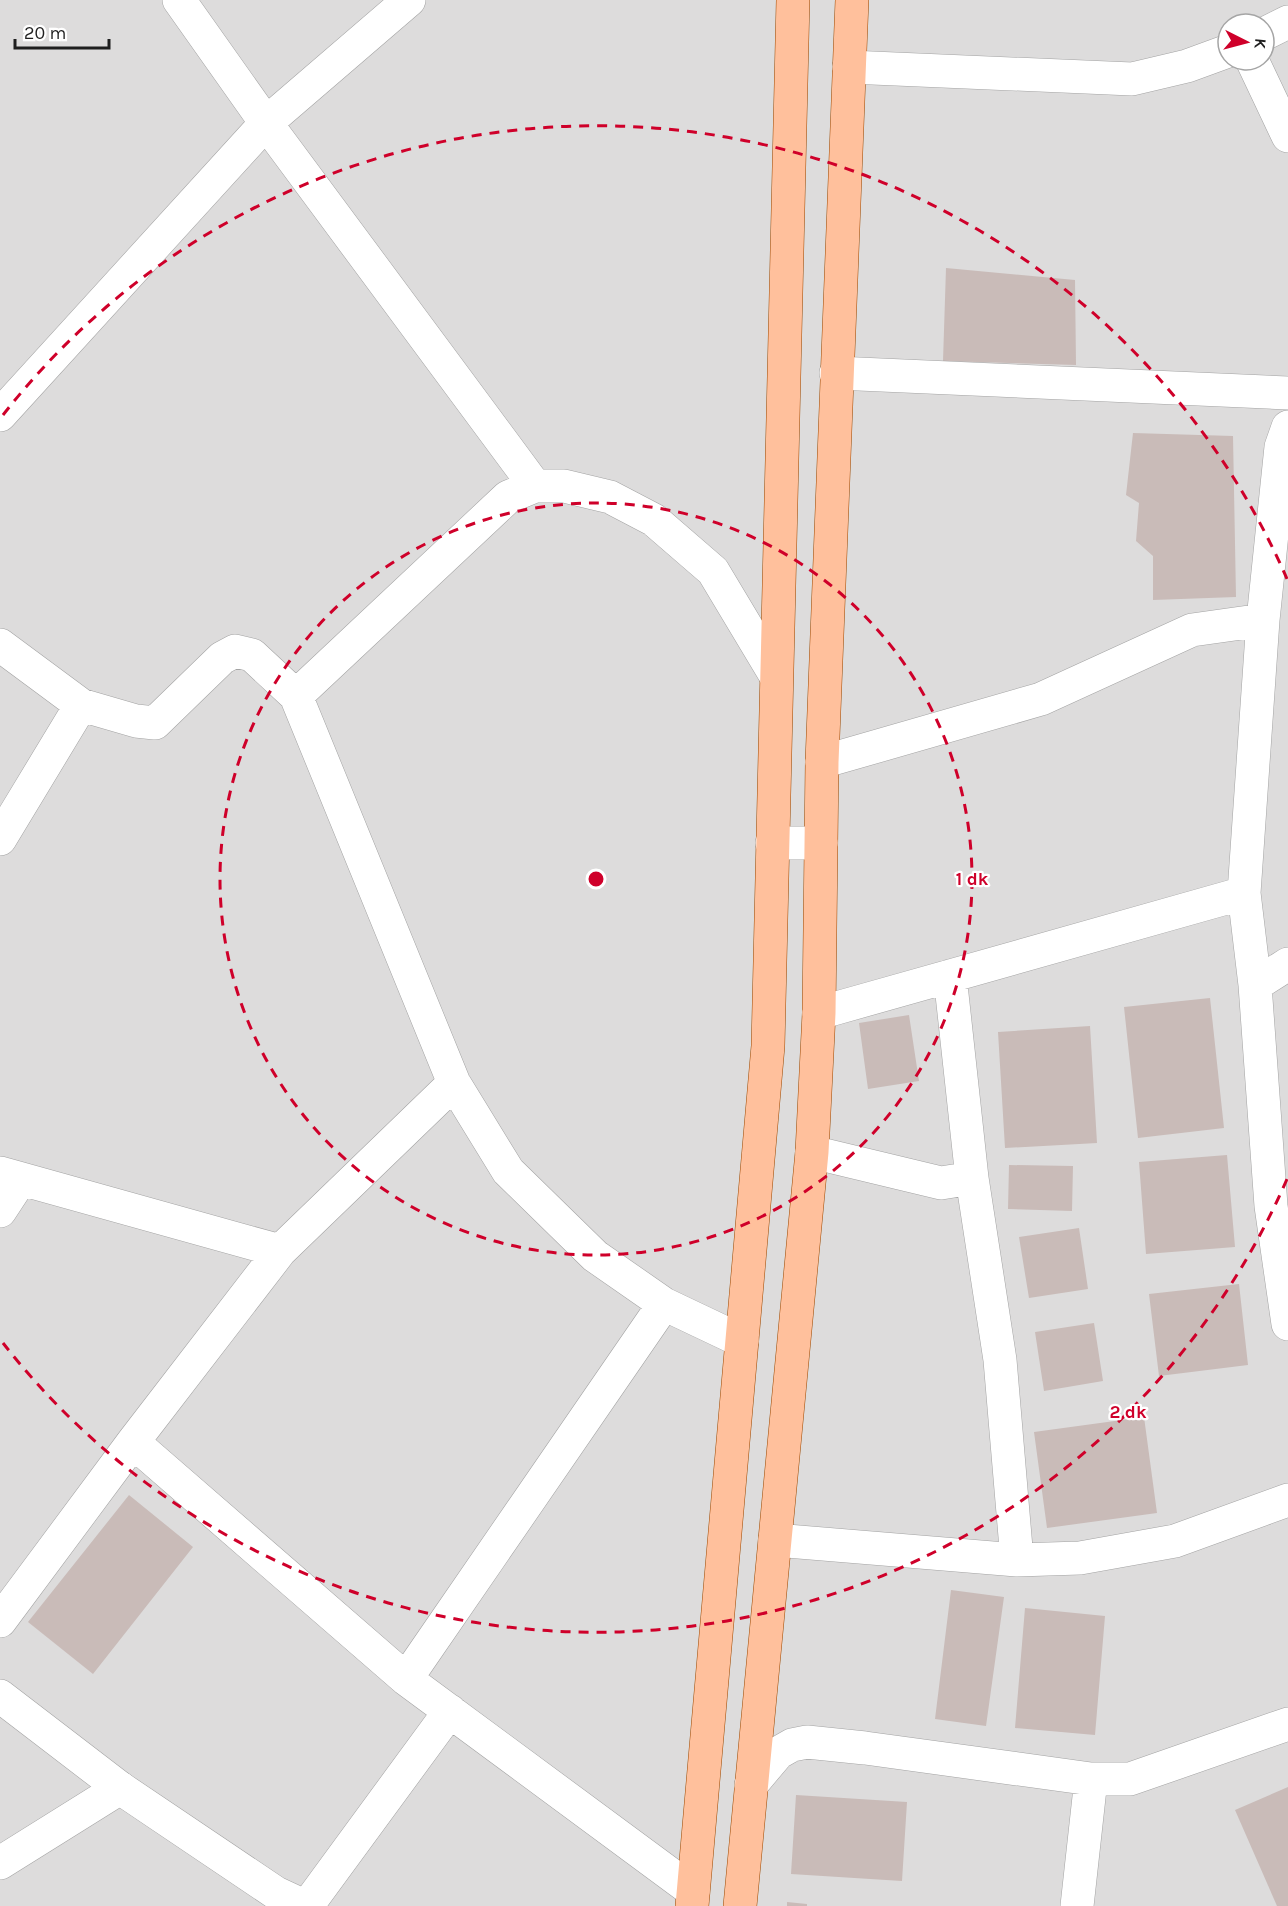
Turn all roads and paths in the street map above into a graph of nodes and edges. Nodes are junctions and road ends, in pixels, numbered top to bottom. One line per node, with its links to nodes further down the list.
1 (179, 0): 8 (street)
2 (409, 0): 8 (street)
3 (793, 0): 17 (main road)
4 (852, 0): 6 (main road)
5 (1216, 55): 6 (street)
6 (849, 67): 10 (main road)
7 (1258, 72): 9 (street)
8 (266, 123): 12 (street); 14 (street)
9 (1288, 136)
10 (836, 373): 11 (street); 20 (main road)
11 (1288, 393)
12 (0, 415)
13 (1288, 428): 15 (street)
14 (535, 486): 17 (street); 18 (street)
15 (1263, 620): 20 (street); 24 (street)
16 (0, 645): 19 (street)
17 (776, 676): 22 (main road)
18 (296, 696): 19 (street); 29 (street)
19 (81, 705): 21 (street)
20 (822, 762): 23 (main road)
21 (0, 839)
22 (772, 843): 23 (street); 38 (main road)
23 (821, 843): 28 (main road)
24 (1245, 893): 26 (street); 27 (street)
25 (1288, 964): 27 (street)
26 (950, 976): 28 (street); 32 (street)
27 (1255, 985): 33 (street)
28 (819, 1013): 30 (main road)
29 (454, 1083): 35 (street); 36 (street)
30 (812, 1152): 32 (street); 41 (main road)
31 (10, 1176): 34 (street); 35 (street)
32 (972, 1178): 42 (street)
33 (1280, 1203): 37 (street)
34 (0, 1211)
35 (280, 1251): 39 (street)
36 (664, 1304): 38 (street); 44 (street)
37 (1288, 1324)
38 (742, 1341): 54 (main road)
39 (133, 1442): 43 (street); 44 (street)
40 (1288, 1500): 42 (street)
41 (775, 1540): 42 (street); 46 (main road)
42 (1017, 1560)
43 (0, 1621)
44 (406, 1679): 47 (street)
45 (0, 1696): 52 (street)
46 (759, 1703): 49 (street); 51 (main road)
47 (450, 1711): 54 (street); 55 (street)
48 (1288, 1724): 50 (street)
49 (792, 1745): 50 (street); 51 (street)
50 (1091, 1779): 57 (street)
51 (751, 1785): 56 (main road)
52 (120, 1788): 53 (street); 55 (street)
53 (0, 1863)
54 (693, 1898)
55 (287, 1903)
56 (740, 1906)
57 (1077, 1906)

